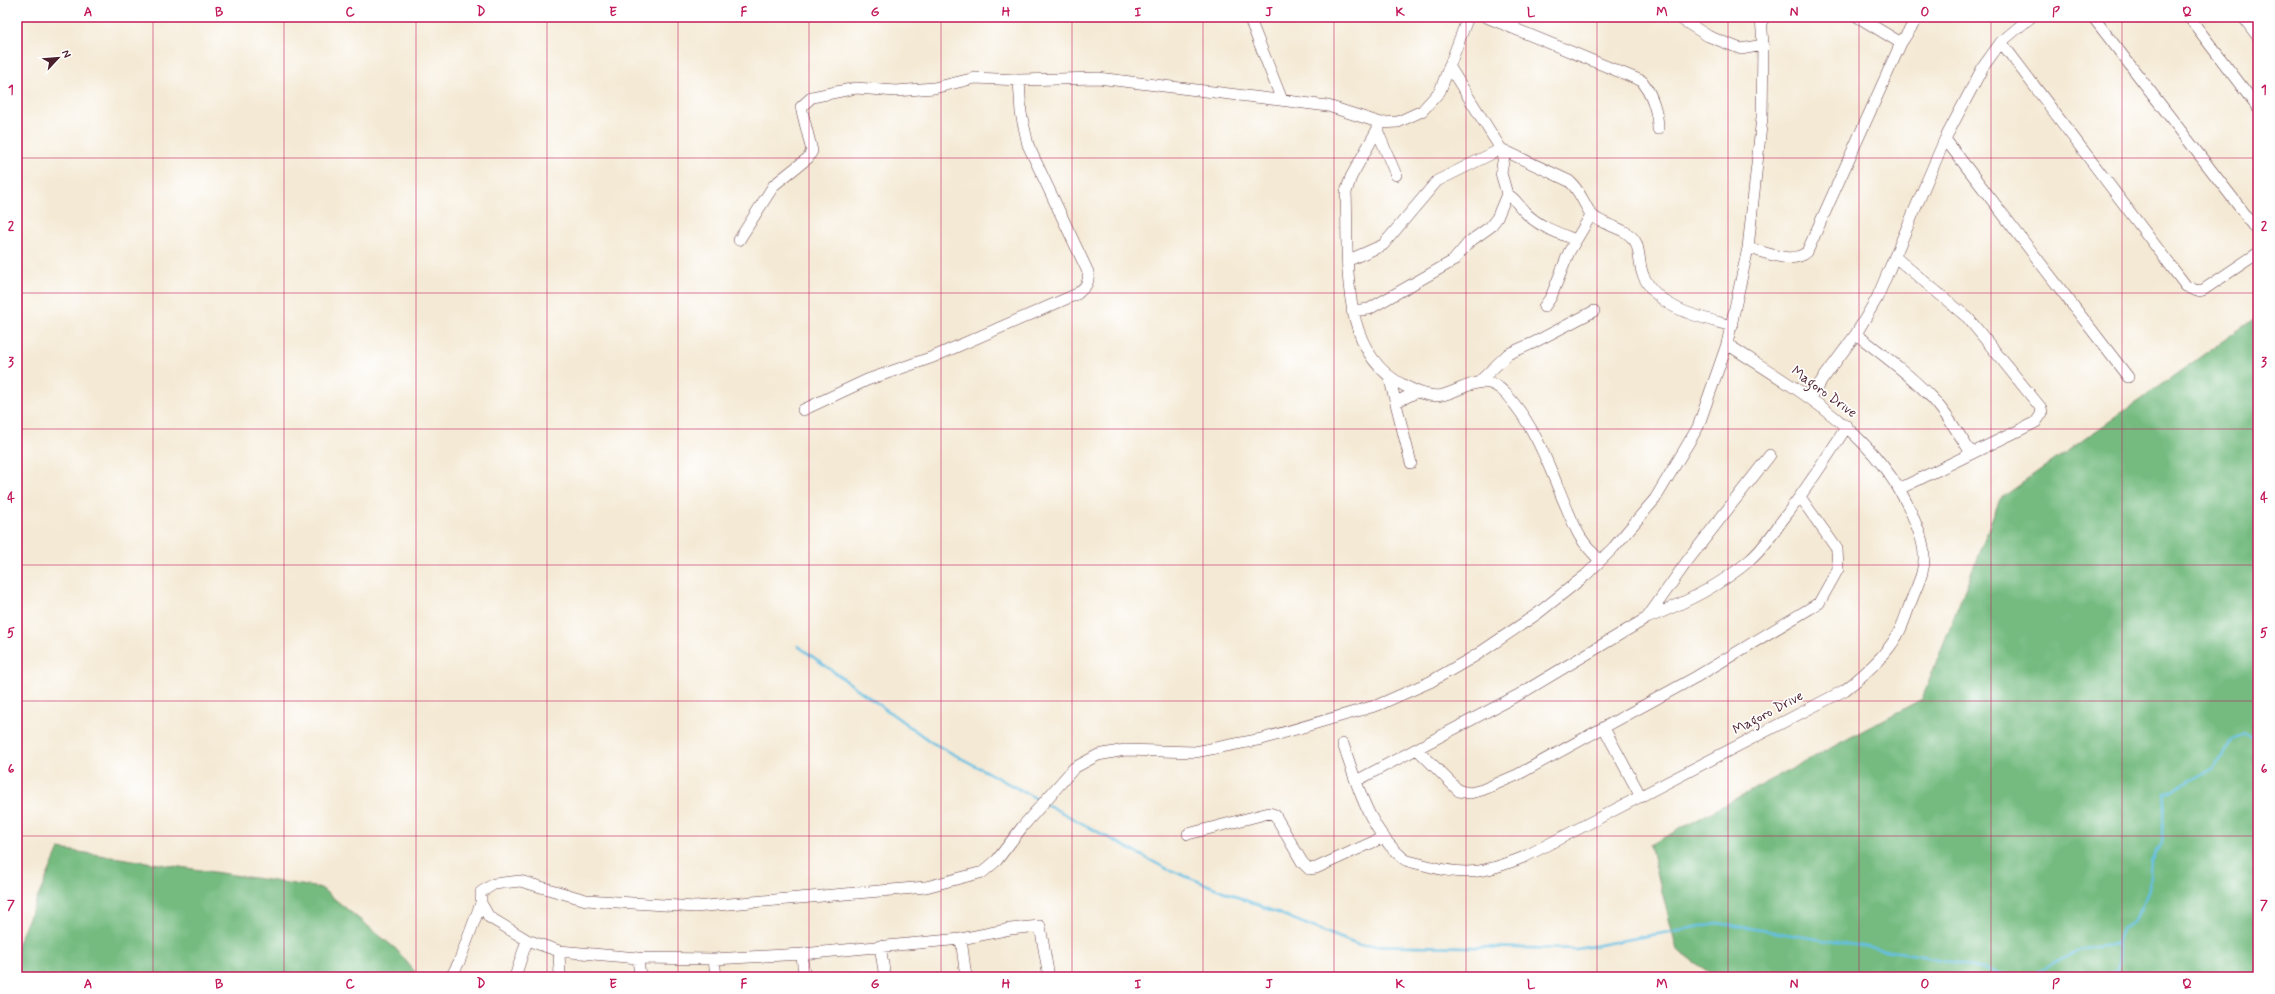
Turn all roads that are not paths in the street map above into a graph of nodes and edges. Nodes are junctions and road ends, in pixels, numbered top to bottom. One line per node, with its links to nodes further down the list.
1 (1249, 17): 20 (street)
2 (1468, 17): 18 (street)
3 (1486, 17): 13 (street)
4 (1517, 17): 13 (street)
5 (1678, 17): 17 (street)
6 (1761, 17): 17 (street)
7 (1858, 17): 16 (street)
8 (1918, 17): 16 (street)
9 (2031, 17): 15 (street)
10 (2093, 17): 29 (street)
11 (2190, 17): 21 (street)
12 (2243, 17): 14 (street)
13 (1512, 28): 23 (street)
14 (2256, 31)
15 (2001, 42): 24 (street); 33 (street)
16 (1902, 43): 32 (street)
17 (1763, 45): 32 (street)
18 (1450, 66): 22 (street); 25 (street)
19 (1020, 80): 20 (street); 30 (street); 48 (street)
20 (1282, 100): 22 (street)
21 (2258, 108)
22 (1379, 127): 26 (street); 35 (street)
23 (1658, 129)
24 (1945, 139): 34 (street); 43 (street)
25 (1503, 150): 27 (street); 28 (street); 35 (street)
26 (1396, 175)
27 (1507, 194): 31 (street); 37 (street)
28 (1591, 215): 31 (street); 39 (street)
29 (2258, 231)
30 (739, 240)
31 (1576, 240): 36 (street)
32 (1748, 248): 39 (street)
33 (2258, 253)
34 (1895, 257): 40 (street); 50 (street)
35 (1349, 260): 37 (street)
36 (1544, 307)
37 (1352, 311): 42 (street)
38 (1594, 311): 44 (street)
39 (1732, 326): 41 (street)
40 (1856, 334): 46 (street); 50 (street)
41 (1727, 344): 46 (street, Magoro Drive); 55 (street)
42 (1389, 376): 45 (street); 47 (street)
43 (2128, 377)
44 (1479, 382): 45 (street); 55 (street)
45 (1418, 392): 47 (street)
46 (1809, 398): 49 (street, Magoro Drive)
47 (1396, 402): 52 (street)
48 (803, 410)
49 (1847, 426): 53 (street, Magoro Drive); 54 (street)
50 (1971, 453): 53 (street)
51 (1770, 455): 56 (street)
52 (1411, 463)
53 (1898, 489): 61 (street, Magoro Drive)
54 (1800, 497): 56 (street); 57 (street)
55 (1600, 561): 64 (street)
56 (1647, 618): 59 (street)
57 (1604, 728): 59 (street); 61 (street)
58 (1343, 744): 60 (street, Magoro Drive)
59 (1417, 749): 60 (street)
60 (1356, 781): 63 (street, Magoro Drive)
61 (1641, 797): 63 (street, Magoro Drive)
62 (1188, 834): 63 (street)
63 (1384, 837)
64 (481, 903): 66 (street); 72 (street)
65 (961, 939): 67 (street); 79 (street); 80 (street)
66 (527, 940): 68 (street); 73 (street)
67 (880, 946): 69 (street); 78 (street)
68 (559, 951): 70 (street); 74 (street)
69 (802, 954): 71 (street); 77 (street)
70 (638, 958): 71 (street); 75 (street)
71 (714, 959): 76 (street)
72 (451, 977)
73 (515, 977)
74 (560, 977)
75 (640, 977)
76 (716, 977)
77 (804, 977)
78 (885, 977)
79 (966, 977)
80 (1049, 977)

